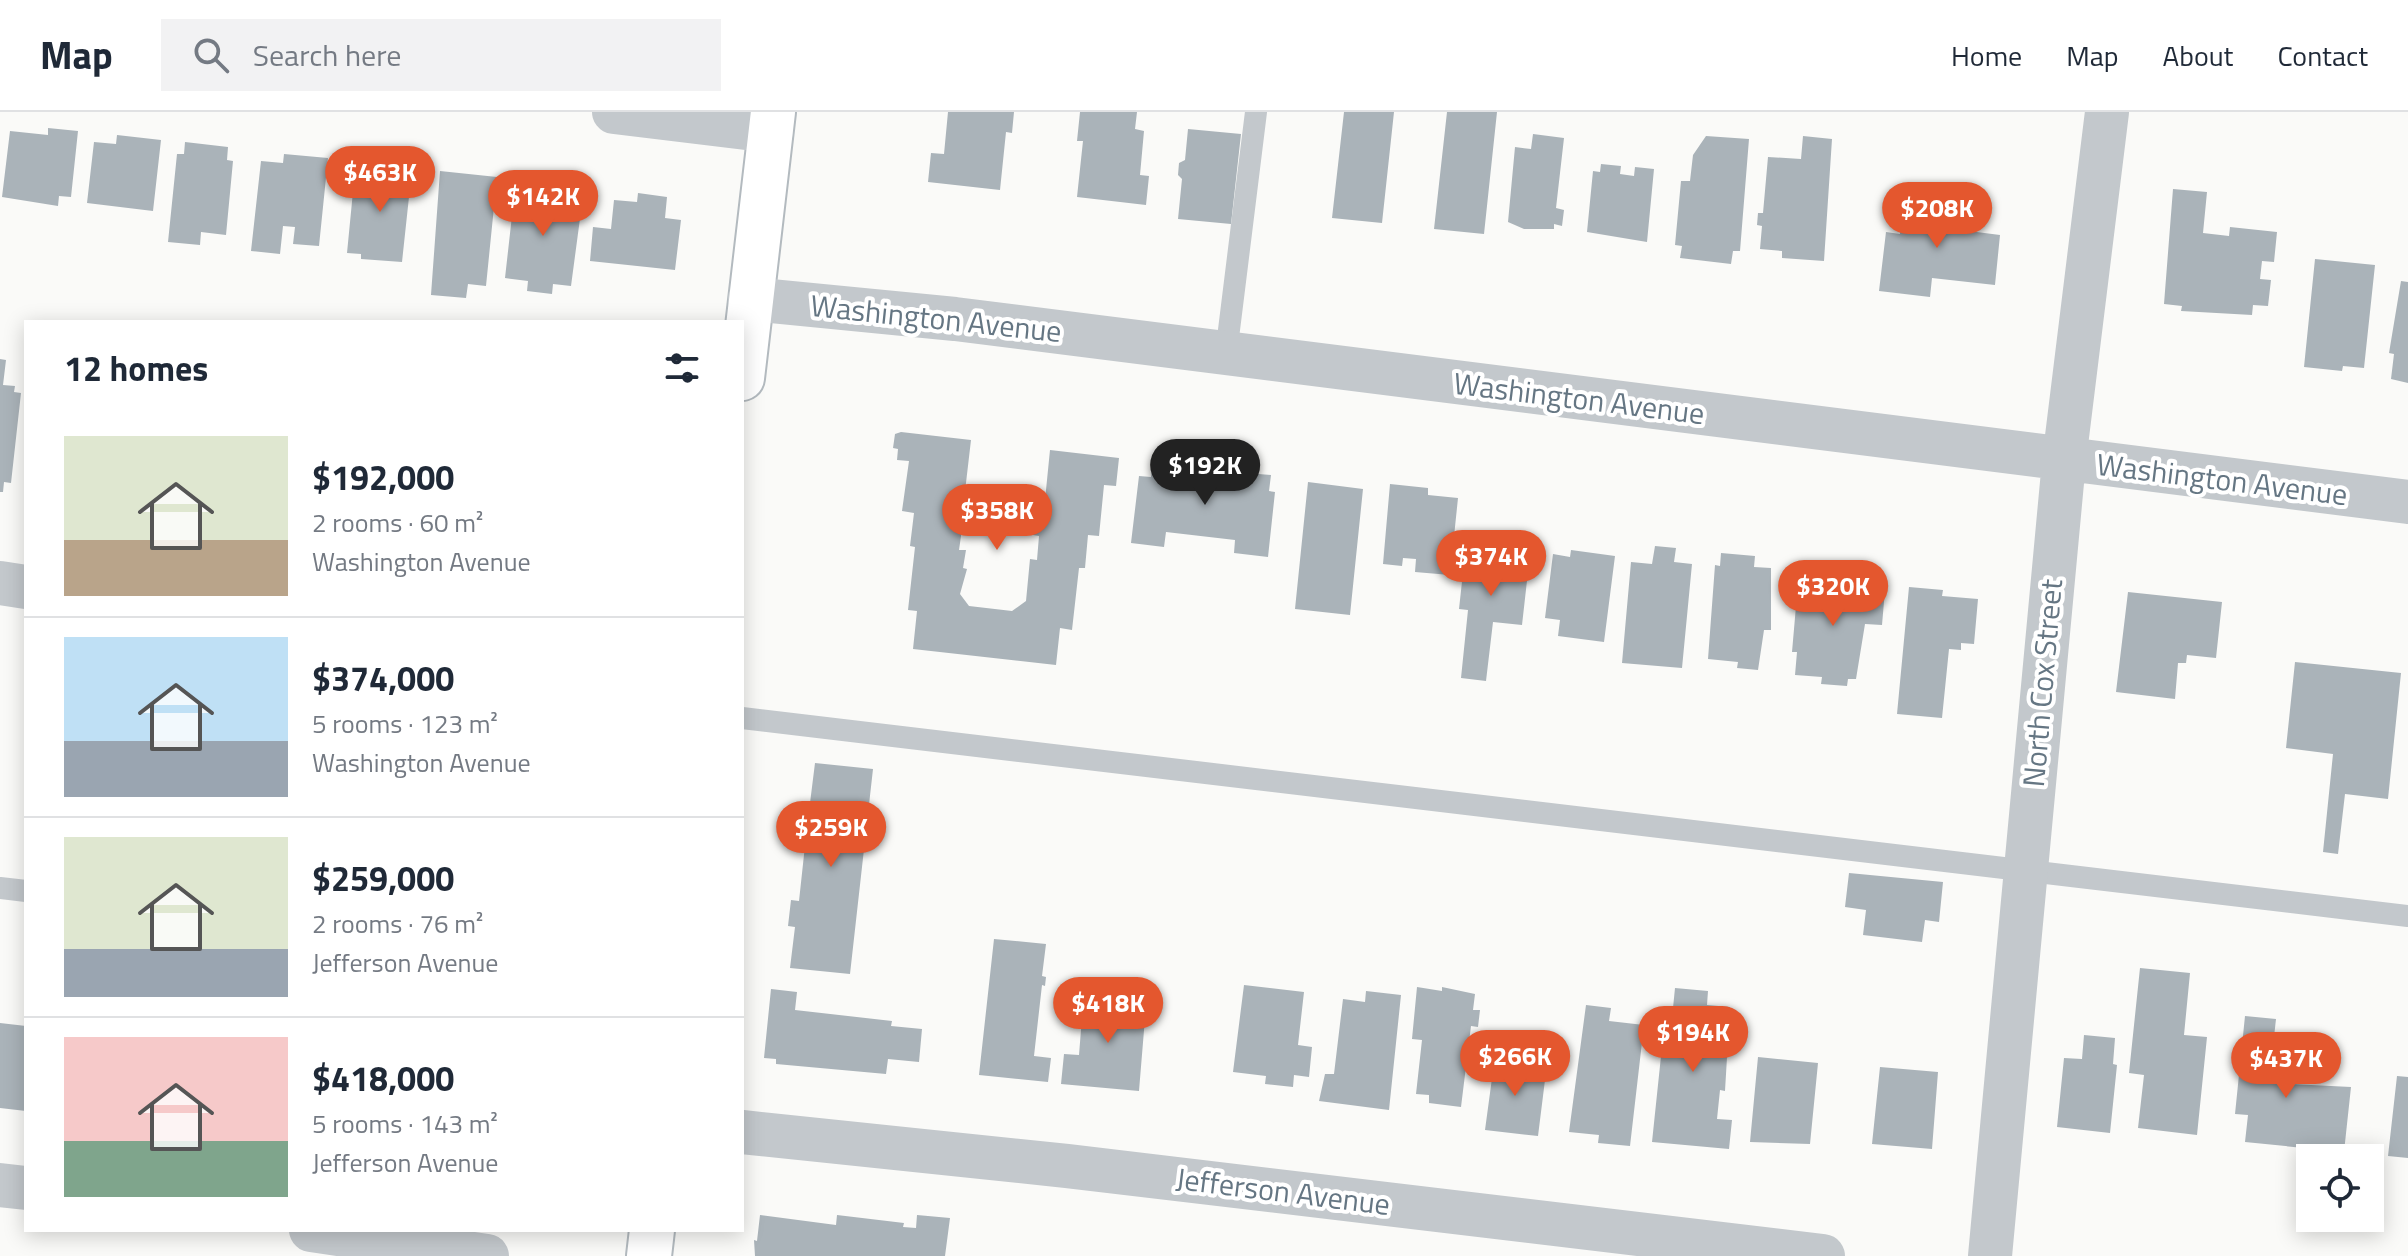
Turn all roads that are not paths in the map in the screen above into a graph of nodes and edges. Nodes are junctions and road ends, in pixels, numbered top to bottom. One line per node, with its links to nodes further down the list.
1 (614, 112): 4 (street)
2 (1256, 112): 6 (lane)
3 (2107, 112): 8 (street, North Cox Street)
4 (772, 121): 5 (street)
5 (750, 299): 6 (street, Washington Avenue); 7 (street)
6 (1226, 354): 8 (street, Washington Avenue)
7 (744, 358)
8 (2064, 461): 9 (street, Washington Avenue); 13 (street, North Cox Street)
9 (2408, 502)
10 (0, 583): 11 (street)
11 (24, 587)
12 (744, 718): 13 (lane)
13 (2026, 870): 16 (lane); 25 (street, North Cox Street)
14 (0, 888): 15 (lane)
15 (24, 891)
16 (2408, 916)
17 (744, 1132): 24 (street, Jefferson Avenue)
18 (0, 1185): 19 (street)
19 (24, 1188)
20 (330, 1232): 22 (street)
21 (652, 1232): 23 (street)
22 (487, 1256)
23 (649, 1256)
24 (1823, 1256)
25 (1990, 1256)

